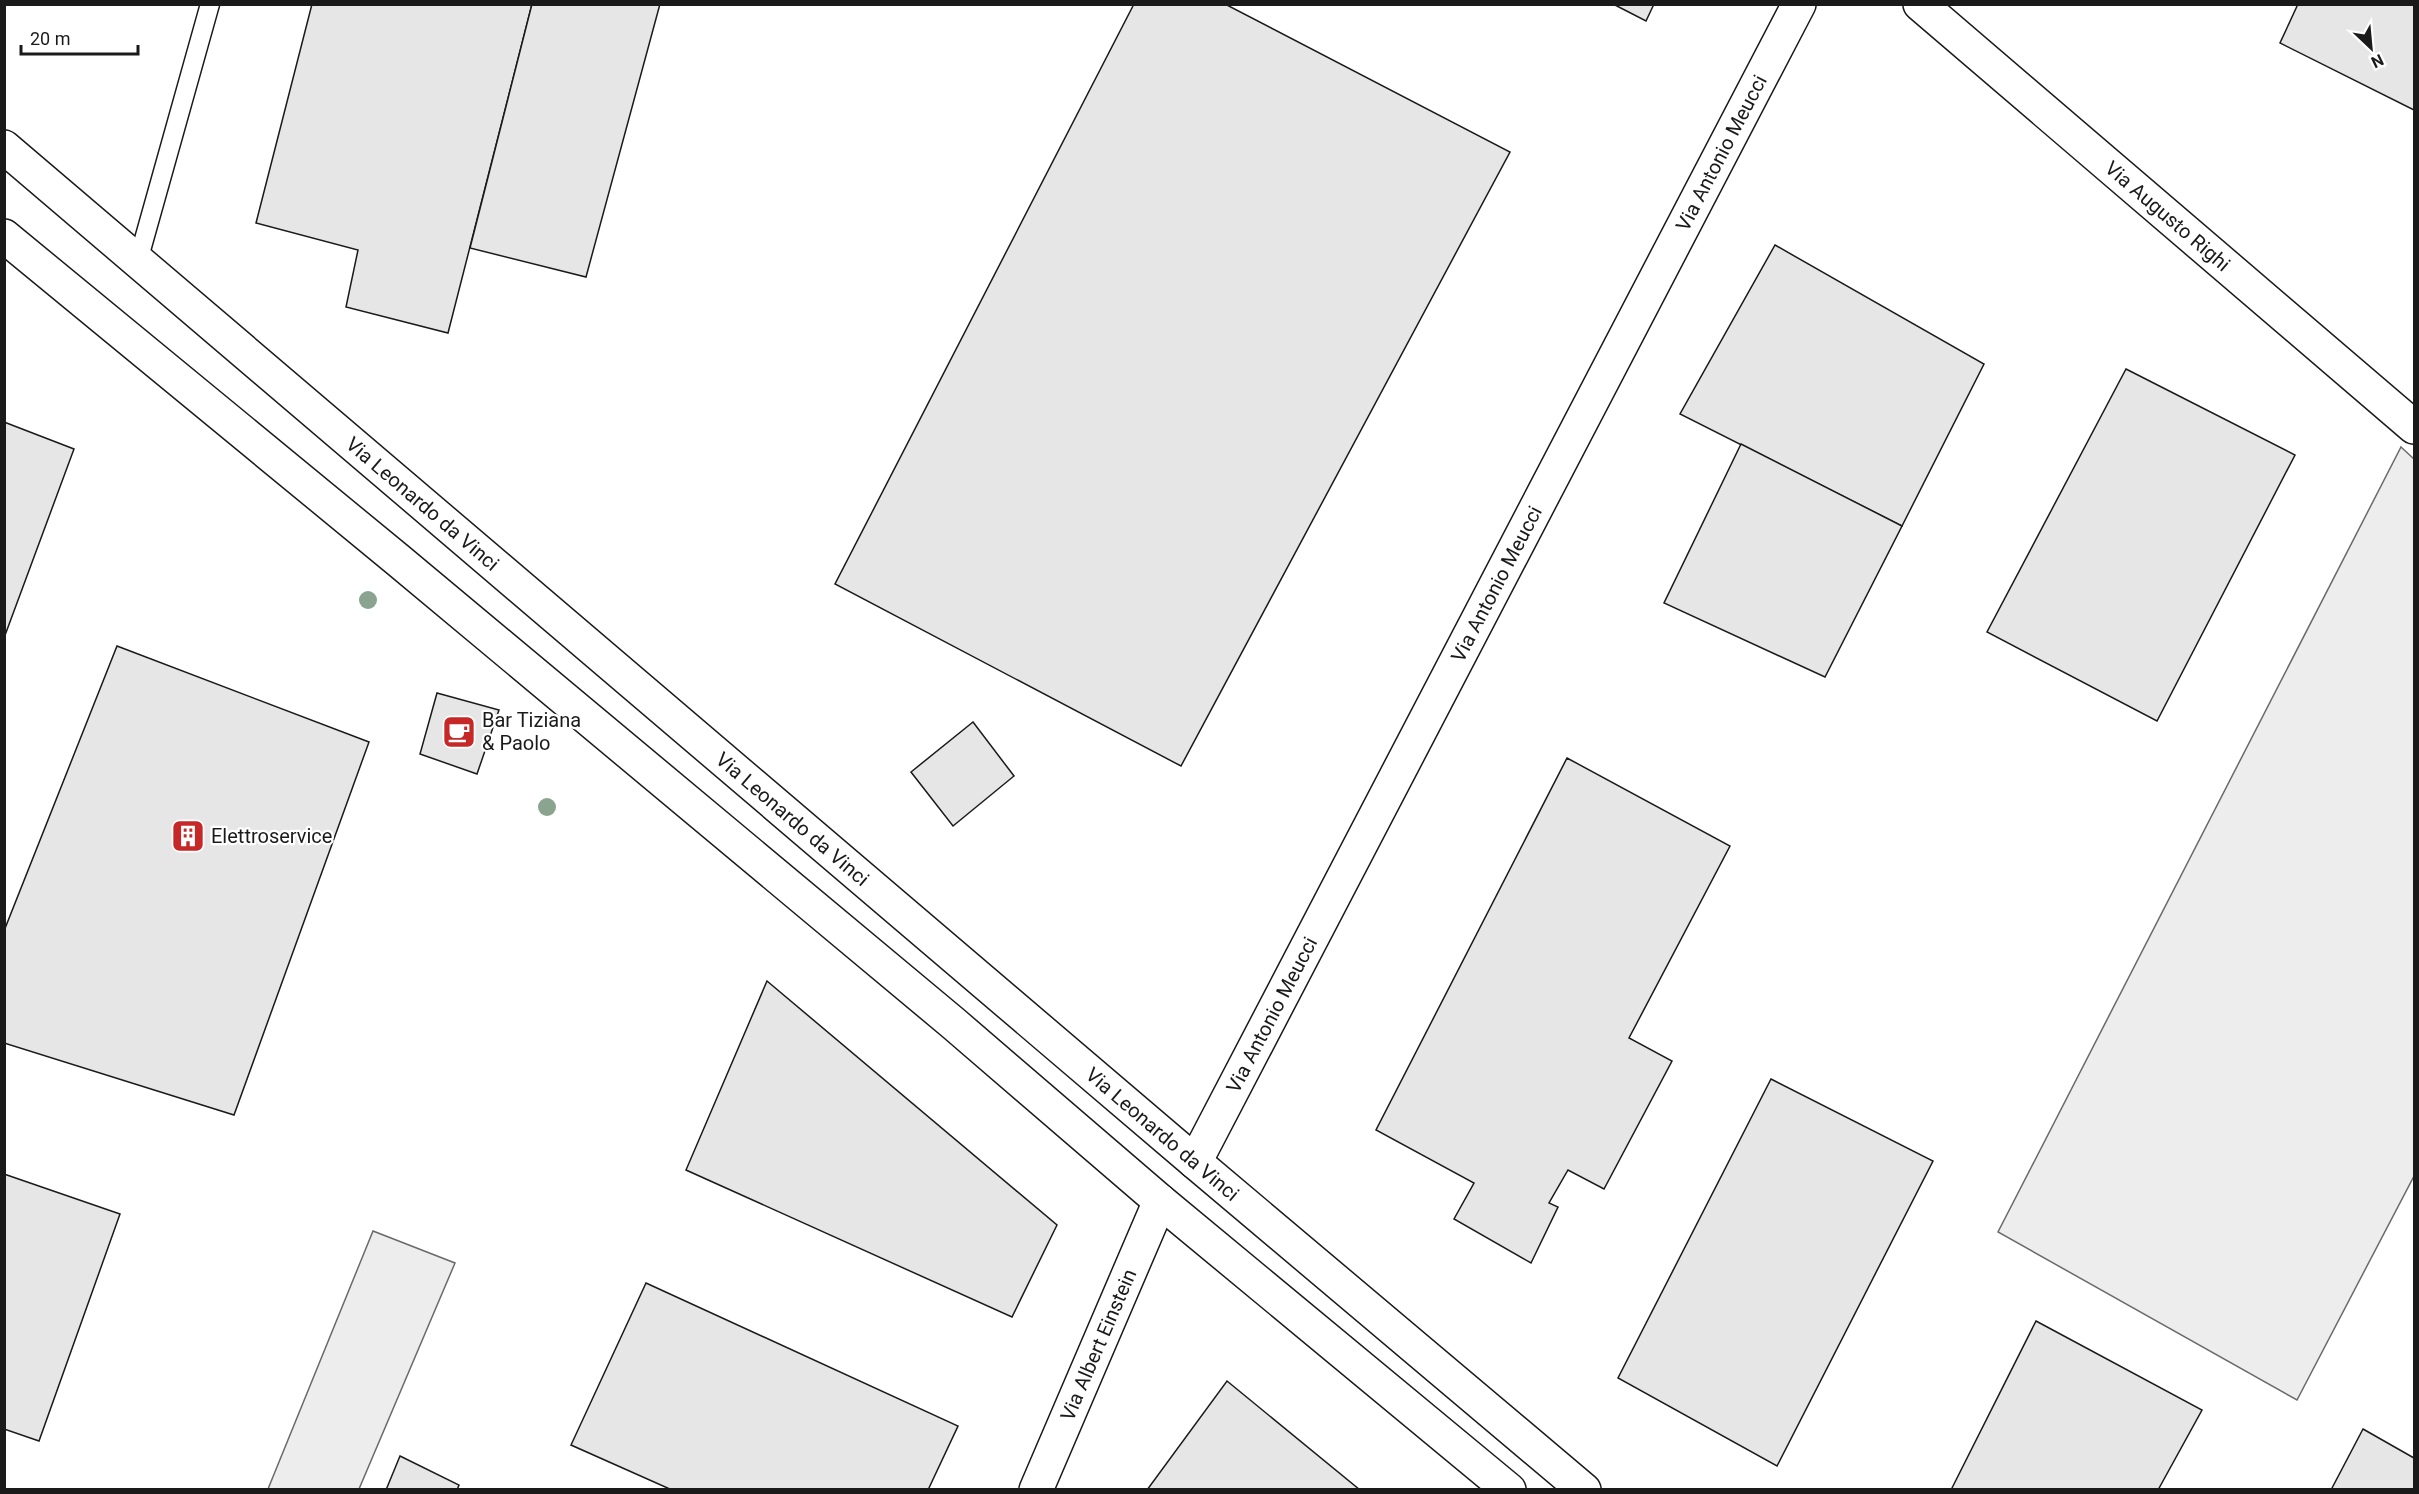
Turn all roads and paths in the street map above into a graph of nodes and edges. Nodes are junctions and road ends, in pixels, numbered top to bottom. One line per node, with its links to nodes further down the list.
1 (210, 4): 6 (lane)
2 (1799, 4): 8 (main road, Via Antonio Meucci)
3 (1920, 4): 7 (main road, Via Augusto Righi)
4 (4, 147): 6 (main road, Via Leonardo da Vinci)
5 (4, 236): 9 (main road)
6 (138, 261): 8 (main road, Via Leonardo da Vinci)
7 (2415, 427)
8 (1195, 1162): 12 (main road, Via Leonardo da Vinci)
9 (1160, 1201): 10 (main road, Via Albert Einstein); 11 (main road)
10 (1036, 1490)
11 (1509, 1490)
12 (1584, 1490)

